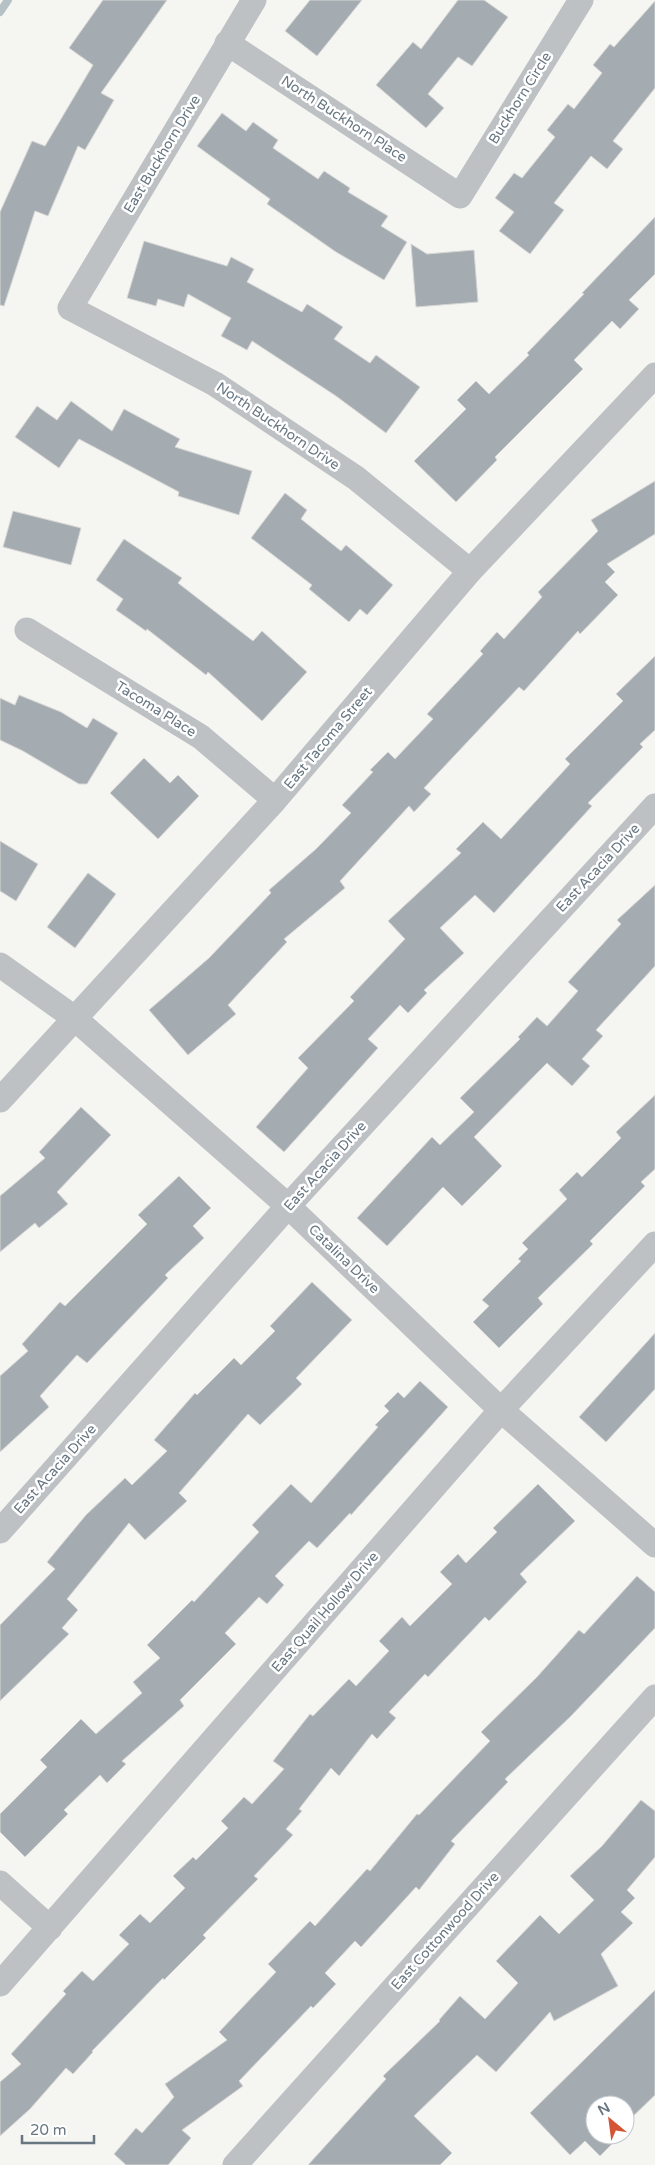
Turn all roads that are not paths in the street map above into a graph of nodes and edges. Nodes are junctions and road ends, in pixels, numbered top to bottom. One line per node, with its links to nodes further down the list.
1 (254, 0): 3 (street, East Buckhorn Drive)
2 (581, 0): 4 (street, Buckhorn Circle)
3 (227, 43): 4 (street, North Buckhorn Place); 5 (street, East Buckhorn Drive)
4 (460, 196)
5 (70, 308): 7 (street, North Buckhorn Drive)
6 (655, 375): 7 (street, East Tacoma Street)
7 (470, 570): 9 (street, East Tacoma Street)
8 (27, 630): 9 (street, Tacoma Place)
9 (275, 800): 12 (street, East Tacoma Street)
10 (655, 806): 14 (street, East Acacia Drive)
11 (0, 965): 12 (street, Catalina Drive)
12 (73, 1017): 13 (street, East Tacoma Street); 14 (street, Catalina Drive)
13 (0, 1100)
14 (288, 1206): 16 (street, Catalina Drive); 17 (street, East Acacia Drive)
15 (655, 1244): 16 (street, East Quail Hollow Drive)
16 (501, 1410): 18 (street, Catalina Drive); 21 (street, East Quail Hollow Drive)
17 (0, 1531)
18 (655, 1545)
19 (655, 1697): 23 (street, East Cottonwood Drive)
20 (0, 1883): 21 (street)
21 (50, 1928): 22 (street, East Quail Hollow Drive)
22 (0, 1984)
23 (235, 2165)

